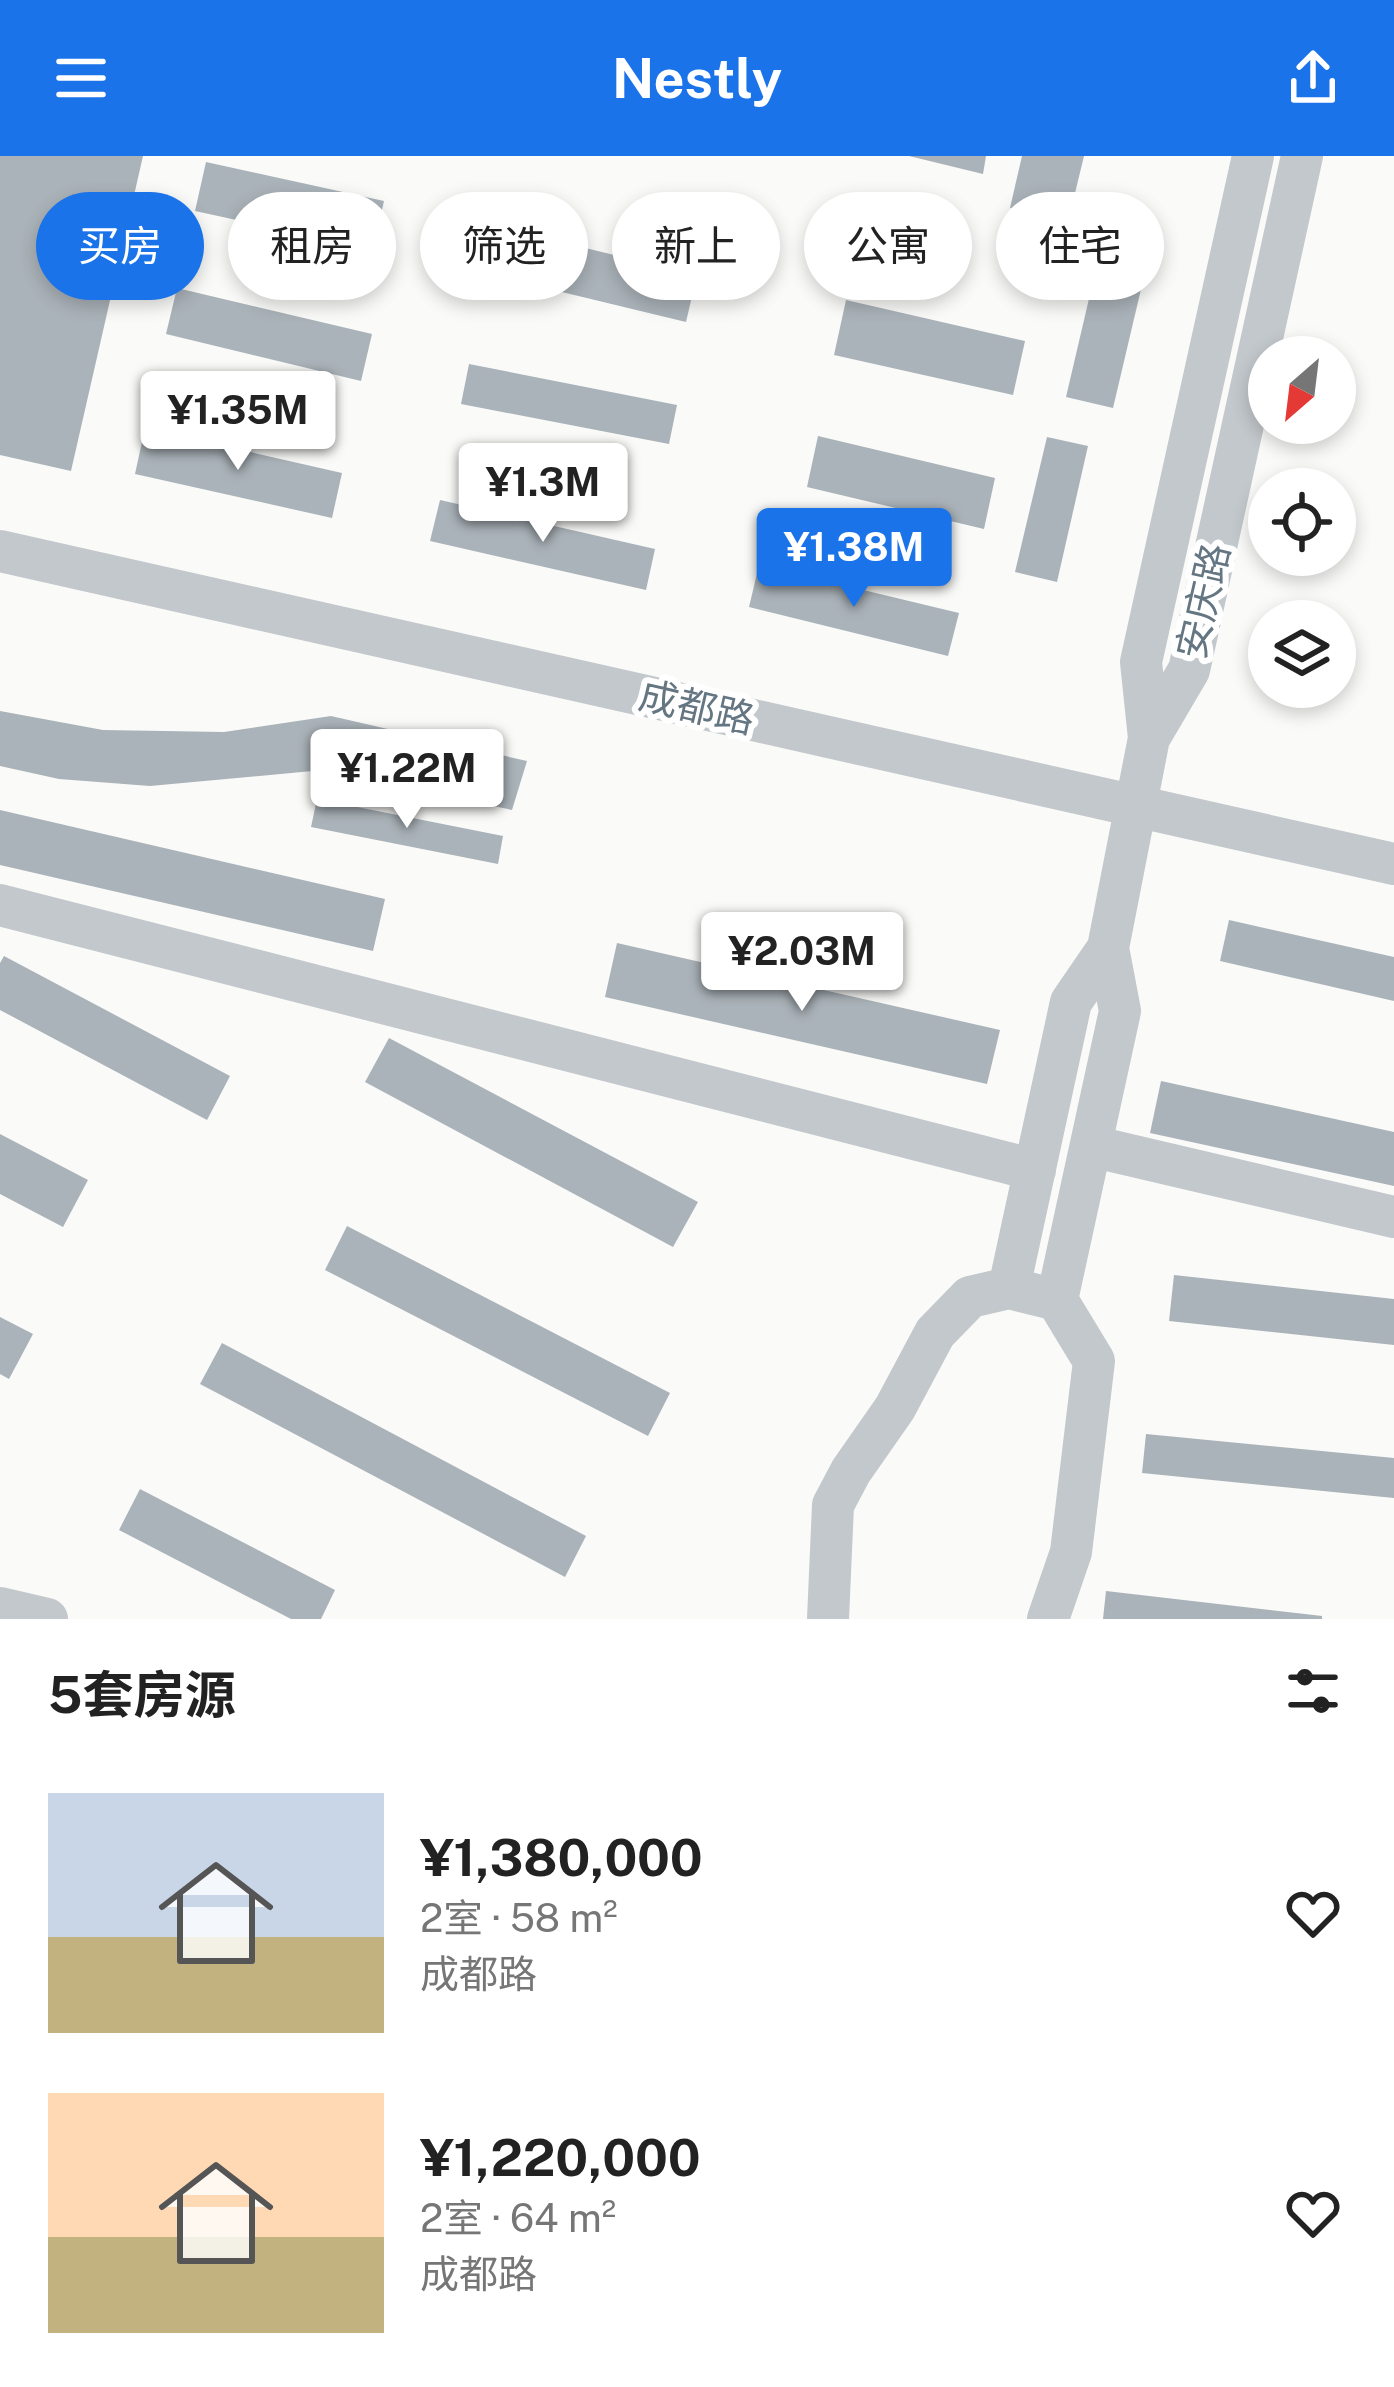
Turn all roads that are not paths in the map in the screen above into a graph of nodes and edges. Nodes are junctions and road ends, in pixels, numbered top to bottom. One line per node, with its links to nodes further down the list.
1 (1253, 156): 4 (street, 安庆路)
2 (1302, 156): 4 (street, 安庆路)
3 (0, 550): 5 (street, 成都路)
4 (1149, 738): 5 (street)
5 (1136, 806): 6 (street, 成都路); 8 (street)
6 (1394, 864)
7 (0, 905): 10 (street)
8 (1108, 948): 9 (street); 10 (street)
9 (1090, 1146): 11 (street); 13 (street)
10 (1035, 1170): 12 (street)
11 (1394, 1217)
12 (1009, 1288): 13 (street); 16 (street)
13 (1057, 1300): 17 (street)
14 (0, 1608): 15 (street)
15 (47, 1619)
16 (828, 1619)
17 (1048, 1619)

